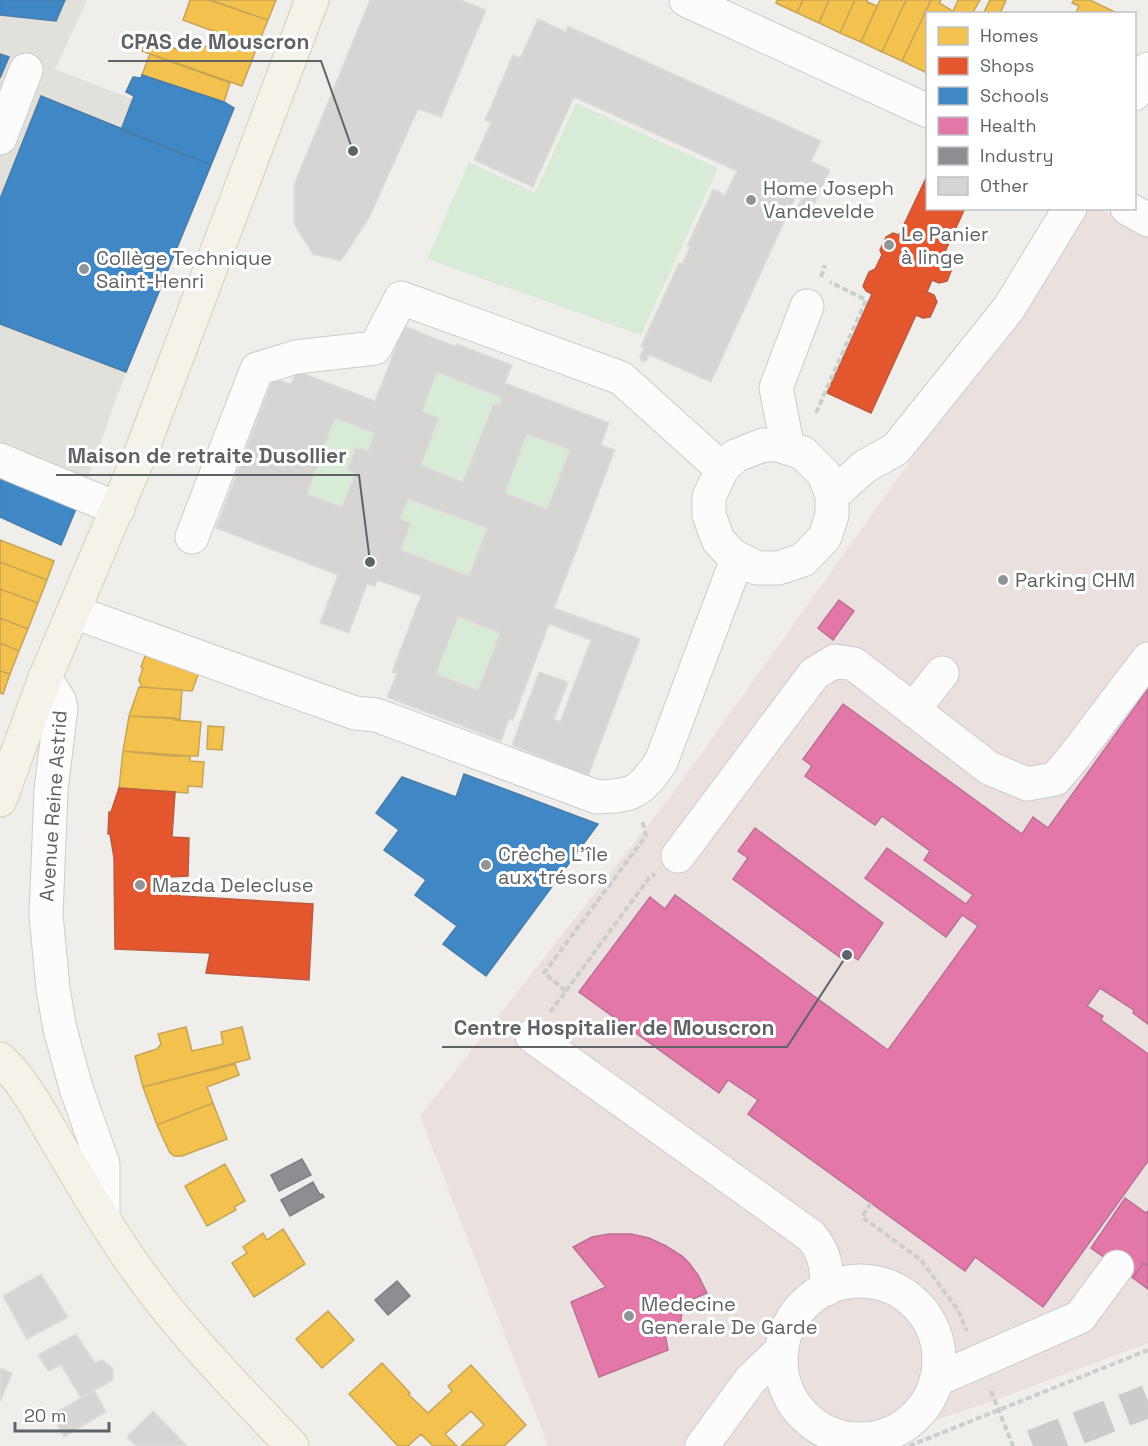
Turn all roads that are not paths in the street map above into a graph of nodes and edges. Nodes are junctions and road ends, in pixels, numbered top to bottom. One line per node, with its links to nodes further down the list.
1 (312, 0): 16 (main road)
2 (686, 0): 6 (street)
3 (1148, 69): 5 (street)
4 (26, 70): 7 (street)
5 (1136, 90)
6 (926, 111)
7 (0, 138)
8 (1069, 210): 15 (street)
9 (1130, 210): 10 (street)
10 (1148, 220)
11 (807, 306): 12 (street)
12 (793, 450): 14 (street); 15 (street)
13 (0, 460): 16 (street)
14 (722, 469): 17 (street); 18 (street)
15 (832, 496): 18 (street)
16 (118, 509): 19 (main road)
17 (192, 537)
18 (737, 559): 19 (street)
19 (74, 612): 22 (main road)
20 (1148, 659): 23 (street)
21 (942, 673): 23 (street)
22 (45, 678): 24 (main road); 28 (street, Avenue Reine Astrid)
23 (913, 710): 25 (street)
24 (0, 800)
25 (678, 856)
26 (532, 1036): 30 (street)
27 (0, 1059): 28 (main road)
28 (103, 1218): 34 (main road)
29 (1117, 1267): 32 (street)
30 (827, 1289): 31 (street); 32 (street)
31 (782, 1350): 33 (street); 35 (street)
32 (936, 1380): 33 (street)
33 (841, 1442)
34 (292, 1446)
35 (702, 1446)

